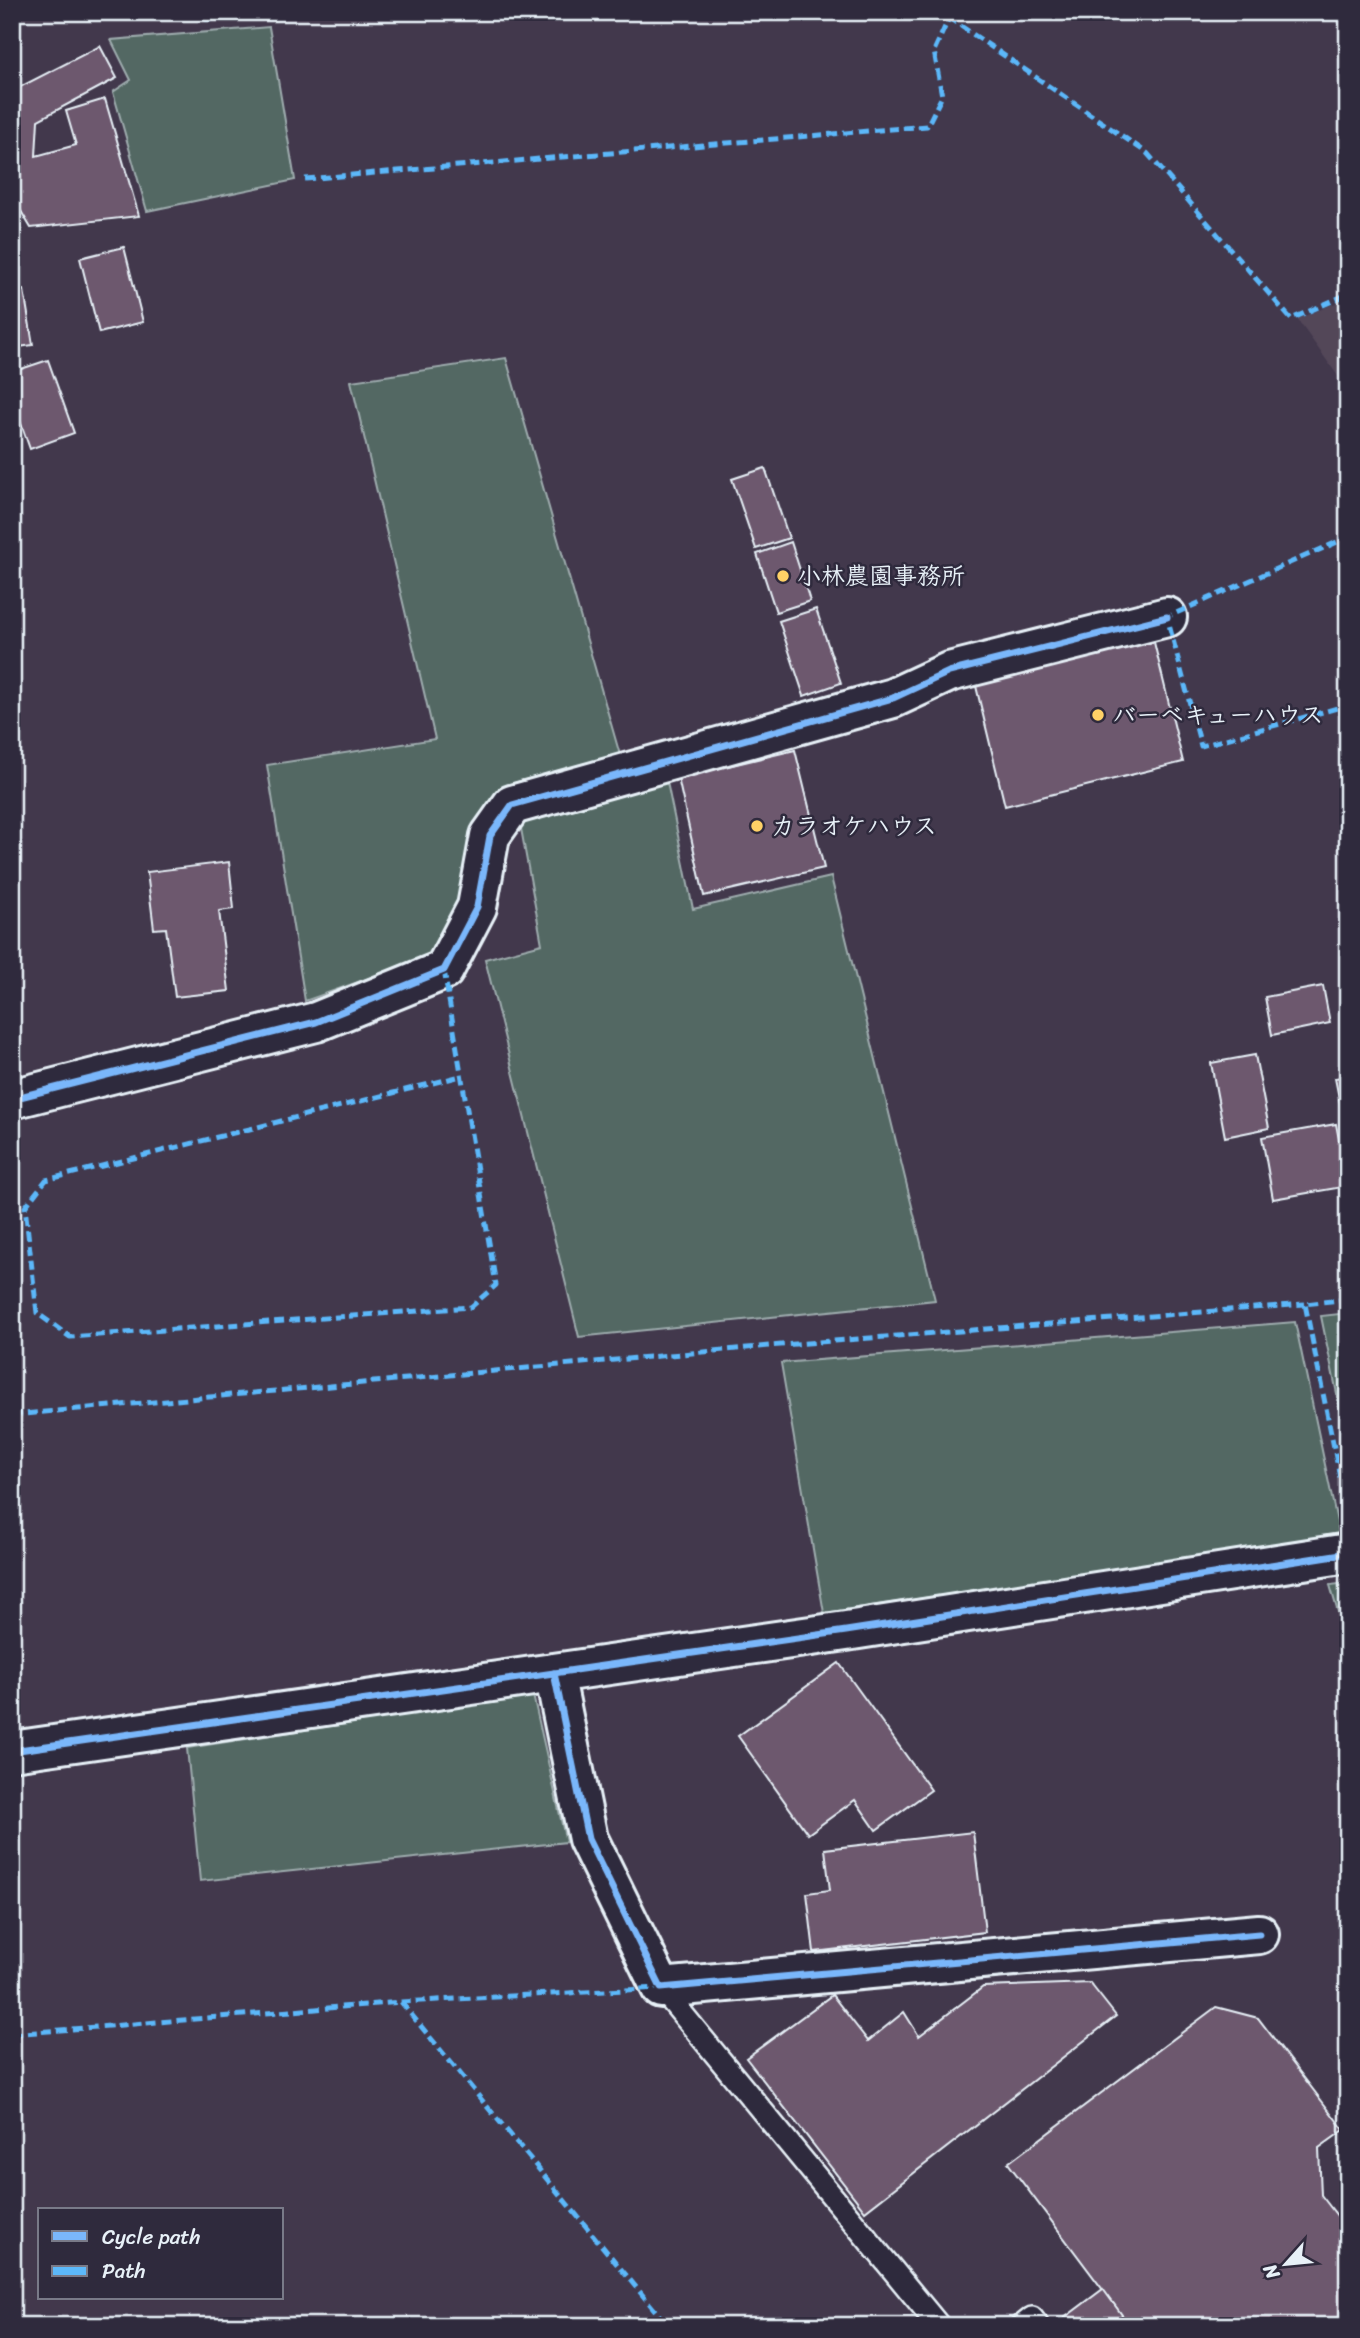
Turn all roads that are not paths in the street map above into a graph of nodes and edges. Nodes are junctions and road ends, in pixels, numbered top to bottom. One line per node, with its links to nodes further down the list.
1 (1167, 617): 2 (street)
2 (12, 1100)
3 (1348, 1553): 4 (street)
4 (554, 1673): 5 (street); 7 (street)
5 (12, 1751)
6 (1259, 1934): 7 (street)
7 (661, 1988): 8 (lane)
8 (939, 2326)
9 (1022, 2326): 10 (lane)
10 (1038, 2326)

